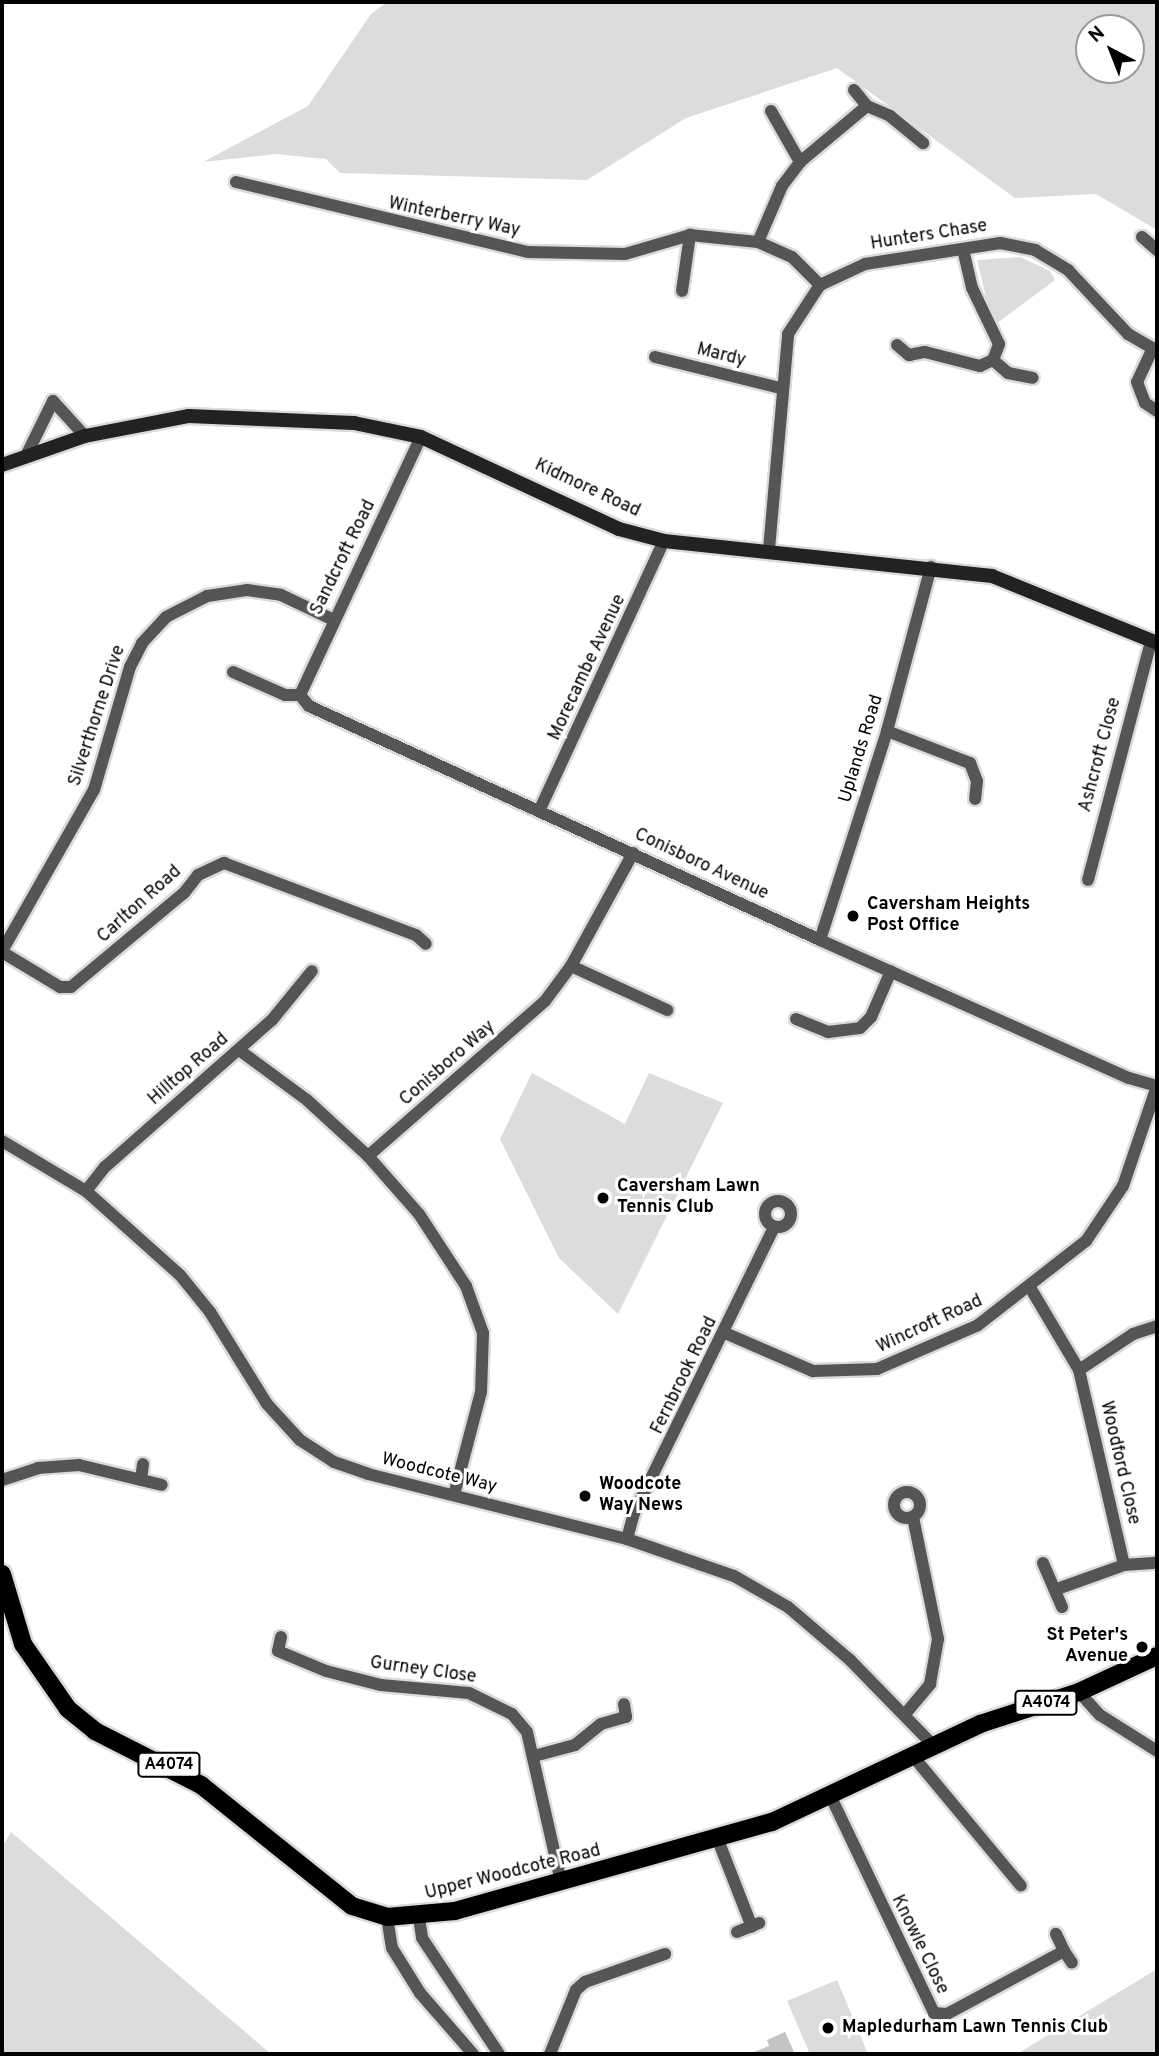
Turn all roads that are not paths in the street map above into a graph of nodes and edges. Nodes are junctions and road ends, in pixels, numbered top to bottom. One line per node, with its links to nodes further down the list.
1 (854, 90): 2 (street)
2 (867, 106): 4 (street); 5 (street)
3 (771, 111): 5 (street)
4 (923, 143)
5 (800, 162): 9 (street)
6 (236, 181): 7 (street, Winterberry Way)
7 (690, 234): 9 (street, Winterberry Way); 13 (street)
8 (1142, 237): 11 (street)
9 (758, 242): 12 (street, Winterberry Way)
10 (963, 249): 12 (street, Hunters Chase); 15 (street, Hunters Chase); 17 (street)
11 (1157, 250)
12 (820, 285): 19 (street)
13 (682, 291)
14 (897, 345): 17 (street)
15 (1155, 350): 20 (street)
16 (654, 357): 19 (street, Mardy)
17 (993, 360): 18 (street)
18 (1033, 378)
19 (780, 388): 26 (street)
20 (1157, 411)
21 (85, 436): 22 (street, Kidmore Road); 23 (street, Kidmore Road); 23 (street)
22 (421, 437): 25 (street, Kidmore Road); 28 (street, Sandcroft Road)
23 (27, 454): 24 (street, Kidmore Road)
24 (2, 465)
25 (664, 541): 26 (street, Kidmore Road); 34 (street, Morecambe Avenue)
26 (769, 549): 27 (street, Kidmore Road)
27 (930, 567): 29 (street, Kidmore Road); 32 (street, Uplands Road)
28 (334, 620): 31 (street, Sandcroft Road); 39 (street, Silverthorne Drive)
29 (1154, 642): 36 (street, Ashcroft Close)
30 (233, 671): 31 (street, Conisboro Avenue)
31 (300, 695): 34 (street, Conisboro Avenue)
32 (887, 731): 33 (street); 37 (street, Uplands Road)
33 (975, 799)
34 (540, 809): 35 (street, Conisboro Avenue)
35 (633, 853): 37 (street, Conisboro Avenue); 40 (street, Conisboro Way)
36 (1088, 880)
37 (820, 940): 42 (street, Conisboro Avenue)
38 (426, 944): 39 (street, Carlton Road)
39 (2, 951)
40 (571, 965): 43 (street); 48 (street, Conisboro Way)
41 (312, 971): 45 (street, Hilltop Road)
42 (891, 971): 44 (street); 46 (street, Conisboro Avenue)
43 (667, 1010)
44 (796, 1019)
45 (239, 1050): 48 (street); 49 (street, Hilltop Road)
46 (1157, 1086): 51 (street, Wincroft Road)
47 (2, 1141): 49 (street, Woodcote Way)
48 (368, 1156): 59 (street)
49 (86, 1191): 59 (street, Woodcote Way)
50 (774, 1227): 53 (street, Fernbrook Road)
51 (1031, 1289): 53 (street, Wincroft Road); 54 (street, Woodford Close)
52 (1157, 1326): 54 (street)
53 (725, 1332): 61 (street, Fernbrook Road)
54 (1079, 1370): 64 (street, Woodford Close)
55 (144, 1464): 57 (street)
56 (2, 1480): 57 (street)
57 (141, 1480): 58 (street)
58 (162, 1485)
59 (454, 1495): 61 (street, Woodcote Way)
60 (913, 1517): 71 (street)
61 (627, 1539): 71 (street, Woodcote Way)
62 (1043, 1563): 66 (street)
63 (1156, 1563): 64 (street)
64 (1124, 1565): 66 (street)
65 (2, 1574): 81 (main road, Upper Woodcote Road / A4074)
66 (1057, 1589): 67 (street)
67 (1062, 1607)
68 (281, 1637): 76 (street, Gurney Close)
69 (1157, 1656): 70 (main road, A4074)
70 (1079, 1692): 73 (main road, A4074); 74 (street)
71 (906, 1713): 73 (street, Woodcote Way)
72 (626, 1717): 76 (street)
73 (933, 1745): 75 (main road, Upper Woodcote Road / A4074)
74 (1157, 1751)
75 (912, 1755): 77 (main road, Upper Woodcote Road / A4074); 80 (street)
76 (534, 1756): 79 (street, Gurney Close)
77 (831, 1797): 78 (main road, Upper Woodcote Road / A4074); 85 (street, Knowle Close)
78 (718, 1840): 79 (main road, Upper Woodcote Road / A4074); 83 (street)
79 (561, 1882): 82 (main road, Upper Woodcote Road / A4074)
80 (1021, 1886)
81 (387, 1917): 82 (main road, Upper Woodcote Road / A4074); 88 (street)
82 (419, 1918): 89 (street)
83 (737, 1932)
84 (1056, 1934): 85 (street)
85 (1064, 1951): 87 (street)
86 (665, 1954): 90 (street)
87 (1072, 1963)
88 (473, 2054)
89 (497, 2054)
90 (550, 2054)

